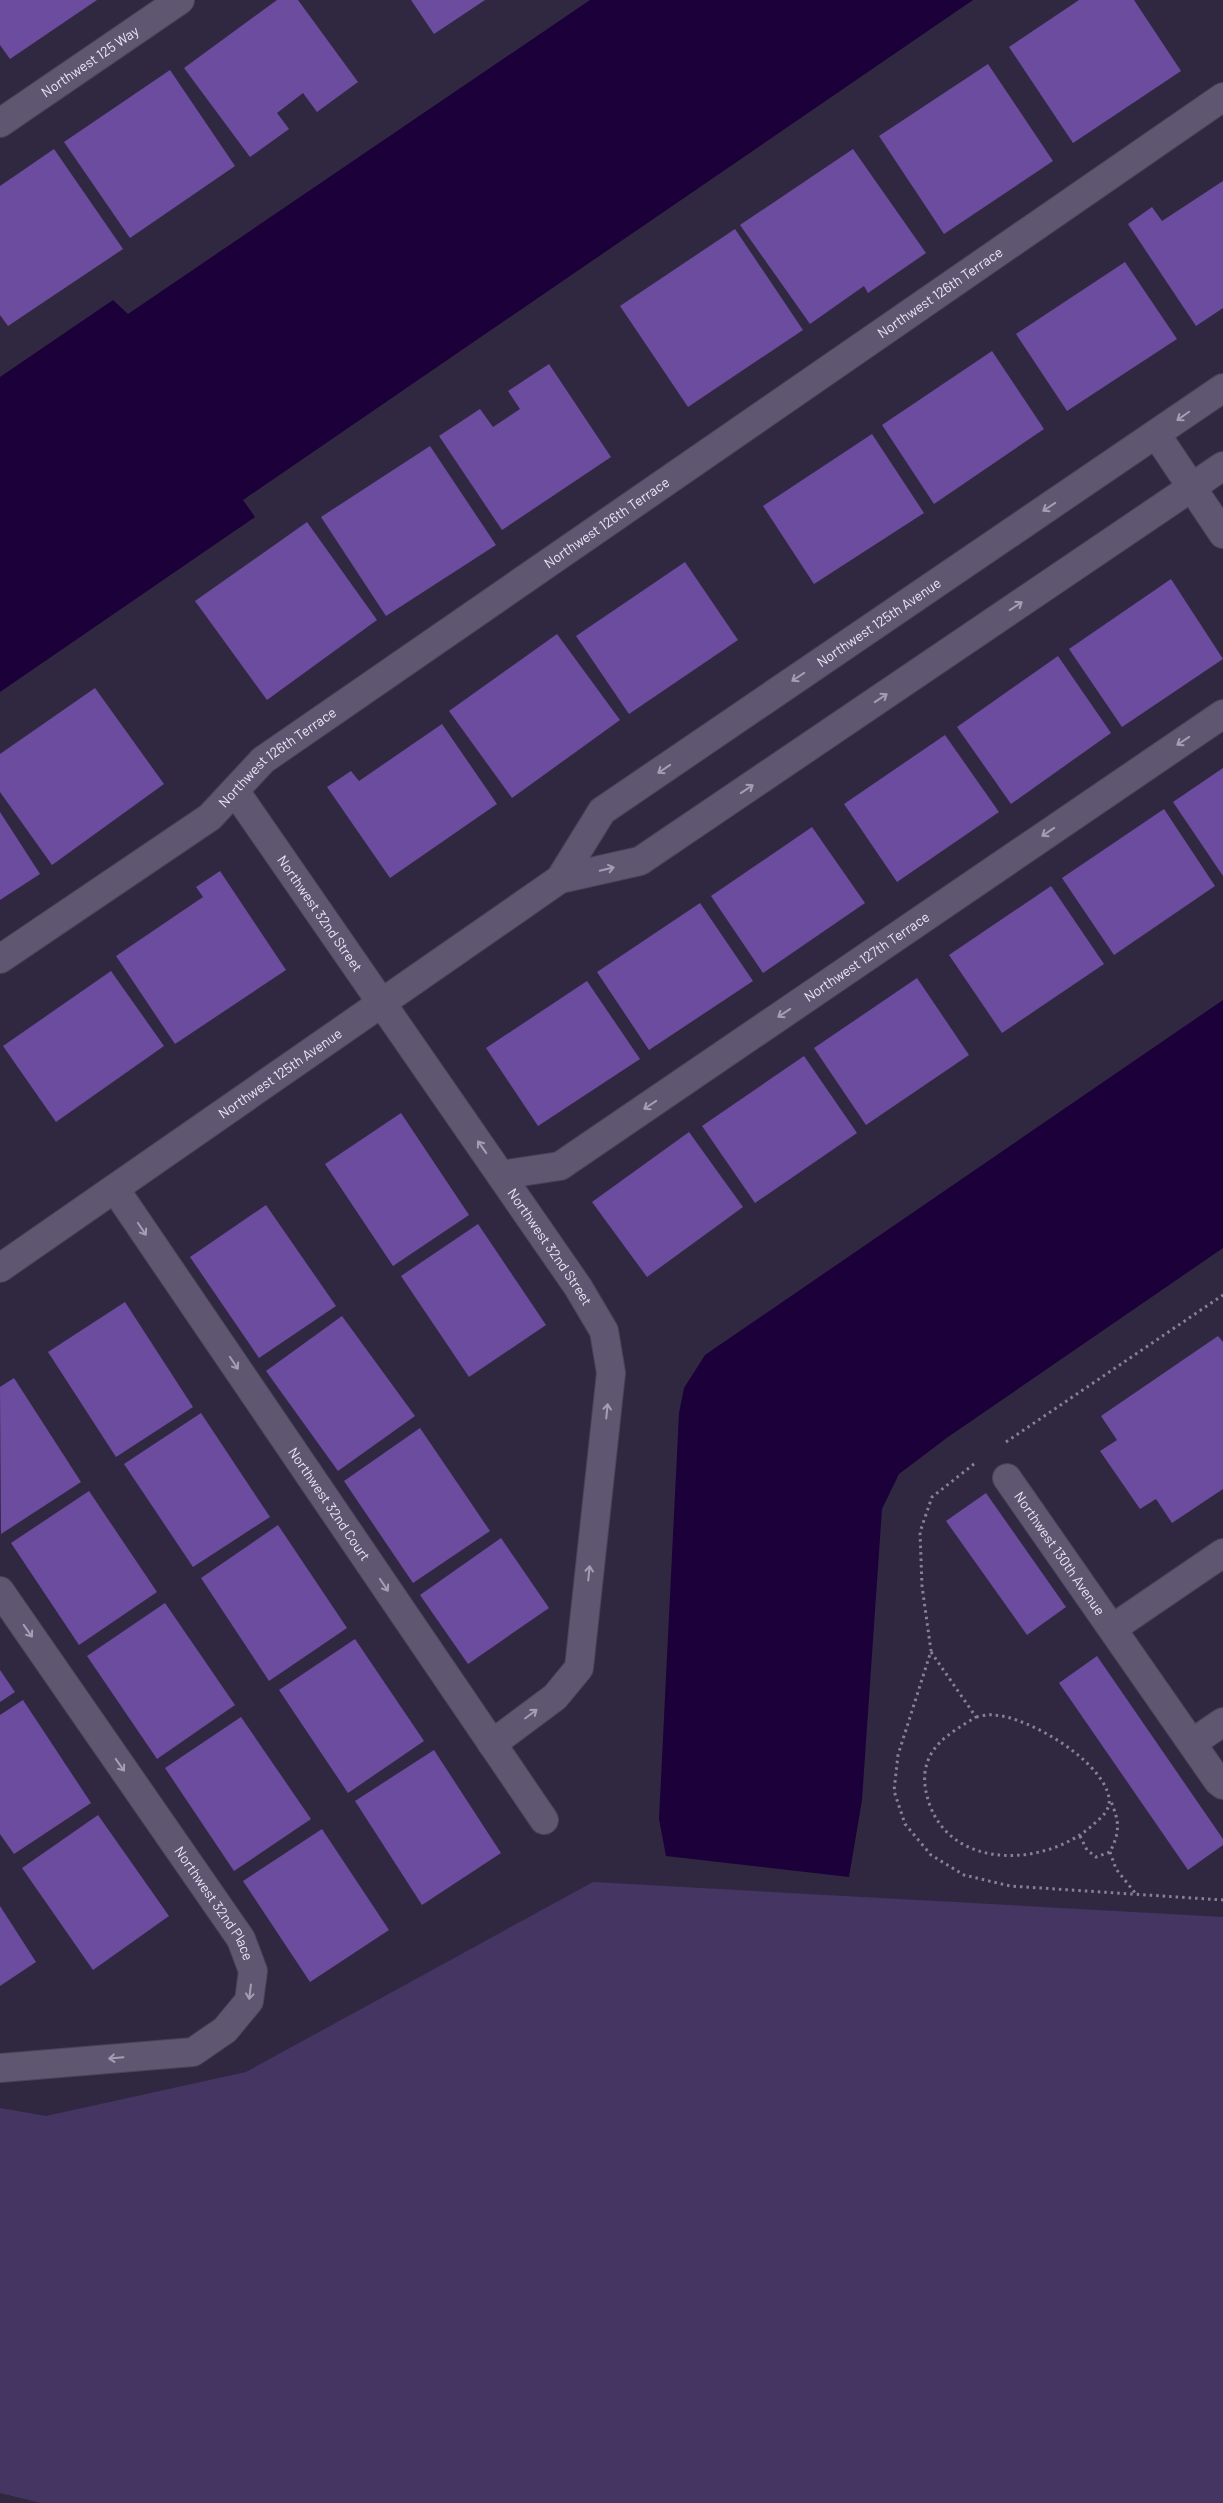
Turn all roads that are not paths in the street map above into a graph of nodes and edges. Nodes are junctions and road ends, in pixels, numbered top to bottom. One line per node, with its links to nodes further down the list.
1 (180, 0): 3 (street, Northwest 125 Way)
2 (1223, 97): 10 (street, Northwest 126th Terrace)
3 (0, 123)
4 (1223, 388): 5 (street, Northwest 125th Avenue, one-way to 5)
5 (1156, 434): 7 (street); 11 (street, Northwest 125th Avenue, one-way to 11)
6 (1223, 466): 7 (street, Northwest 125th Avenue)
7 (1192, 487): 8 (street); 11 (street, Northwest 125th Avenue, one-way to 7)
8 (1223, 534)
9 (1223, 714): 14 (street, Northwest 127th Terrace, one-way to 14)
10 (235, 791): 12 (street, Northwest 126th Terrace); 13 (street, Northwest 32nd Street)
11 (560, 880): 13 (street, Northwest 125th Avenue)
12 (0, 959)
13 (383, 1004): 14 (street, Northwest 32nd Street, one-way to 13); 15 (street, Northwest 125th Avenue)
14 (501, 1175): 23 (street, Northwest 32nd Street, one-way to 14)
15 (115, 1189): 16 (street, Northwest 125th Avenue); 23 (street, Northwest 32nd Court, one-way to 23)
16 (0, 1268)
17 (1007, 1478): 20 (street, Northwest 130th Avenue)
18 (1223, 1553): 20 (street, Northwest 130th Avenue)
19 (0, 1591): 26 (street, Northwest 32nd Place, one-way to 26)
20 (1113, 1628): 22 (street, Northwest 130th Avenue)
21 (1223, 1722): 22 (street)
22 (1192, 1743): 24 (street, Northwest 130th Avenue)
23 (492, 1744): 25 (street, Northwest 32nd Court)
24 (1223, 1785)
25 (544, 1820)
26 (0, 2068)

